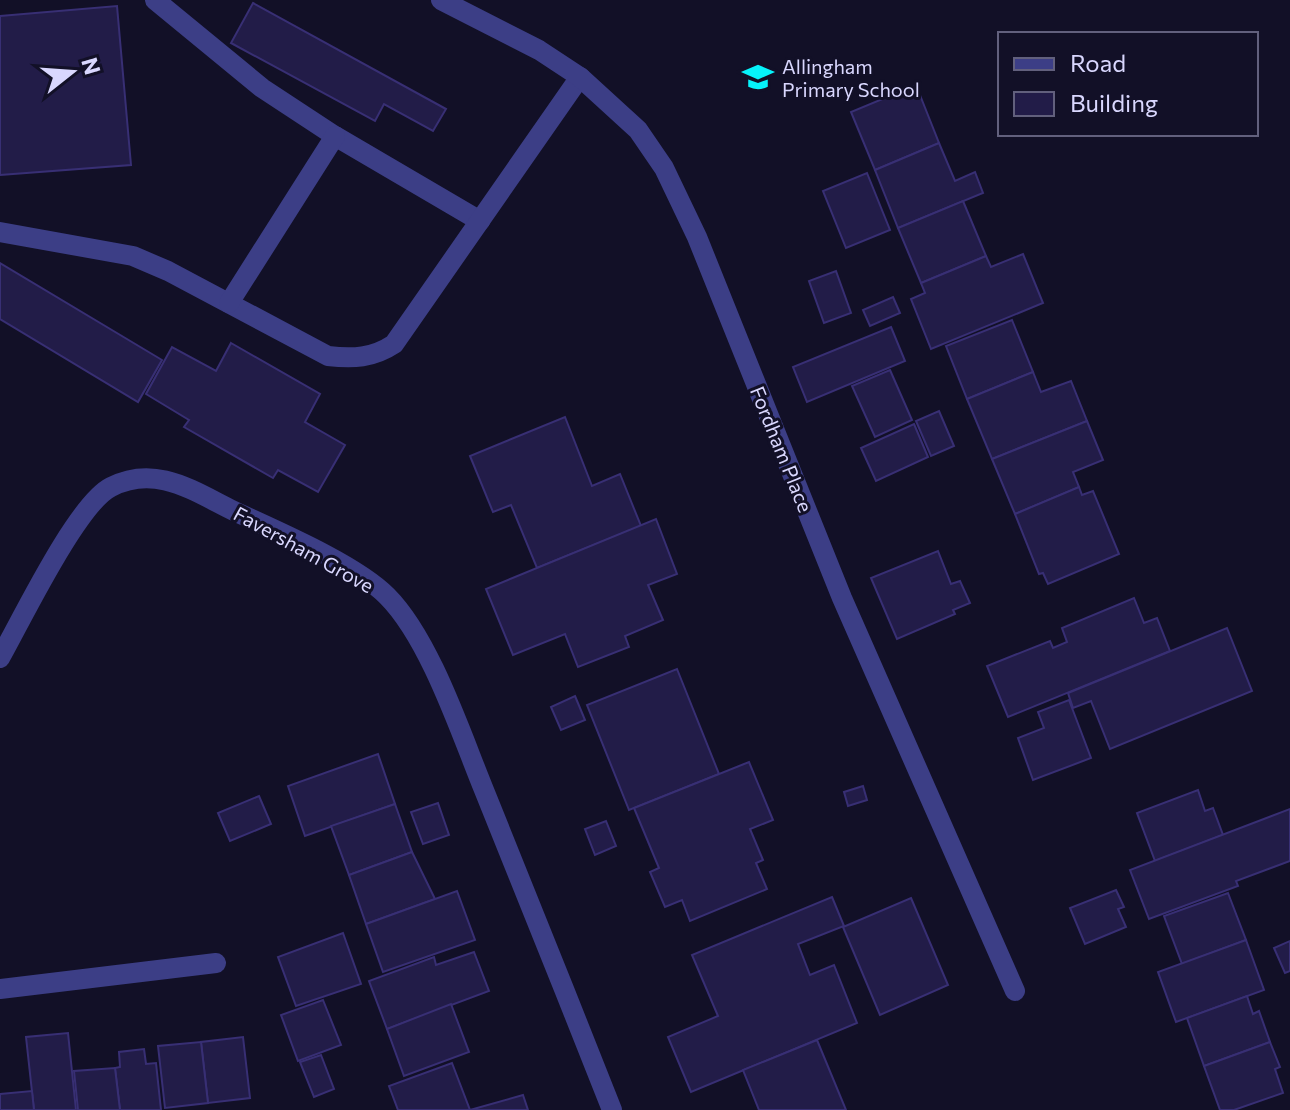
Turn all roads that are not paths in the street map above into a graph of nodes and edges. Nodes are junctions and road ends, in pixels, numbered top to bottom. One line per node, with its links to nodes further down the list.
1 (155, 0): 4 (street)
2 (441, 0): 3 (street, Fordham Place)
3 (580, 77): 5 (street); 11 (street, Fordham Place)
4 (335, 136): 5 (street); 7 (street)
5 (480, 221): 7 (street)
6 (0, 232): 7 (street)
7 (229, 303)
8 (0, 658): 12 (street, Faversham Grove)
9 (216, 963): 10 (street)
10 (0, 989)
11 (1015, 991)
12 (612, 1110)

